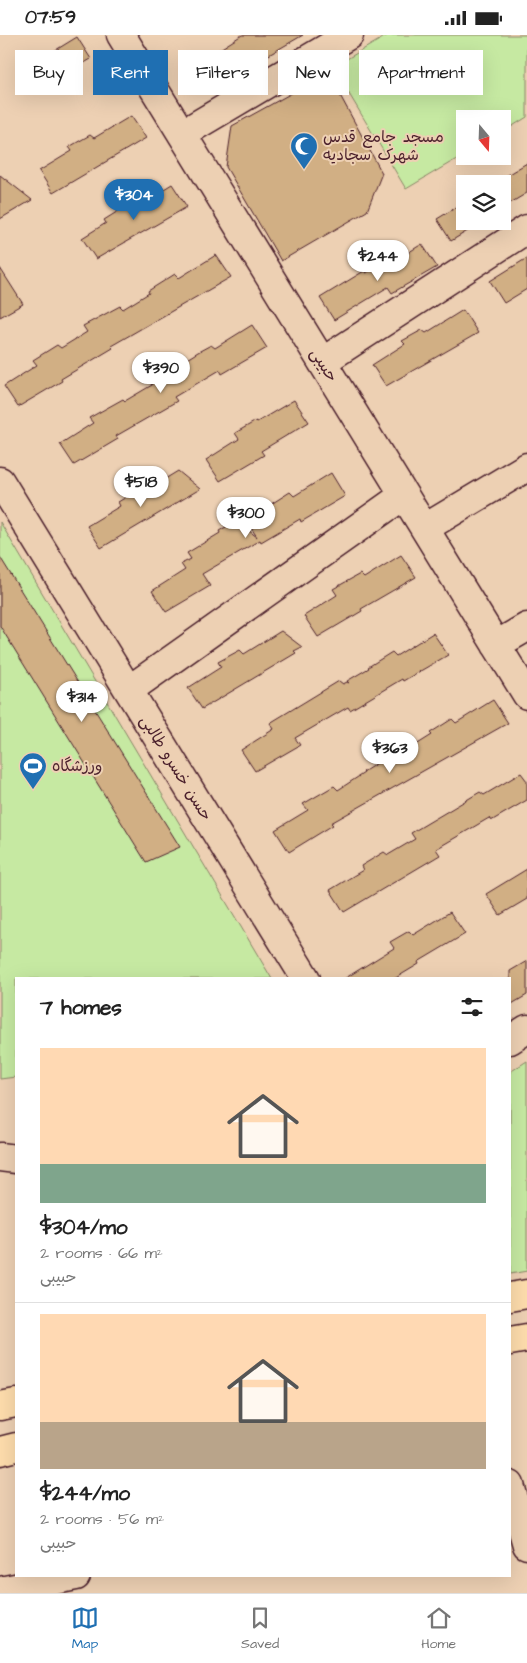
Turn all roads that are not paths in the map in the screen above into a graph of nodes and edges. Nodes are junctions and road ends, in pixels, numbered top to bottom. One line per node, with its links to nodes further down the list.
1 (121, 35): 4 (street, حبیبی)
2 (349, 35): 3 (street)
3 (311, 45): 4 (street)
4 (182, 134): 6 (street, حبیبی)
5 (527, 229): 6 (street)
6 (322, 362): 9 (street, حبیبی)
7 (527, 467): 10 (street)
8 (0, 481): 13 (street, حسن خسرو طالبی)
9 (404, 495): 10 (street, حبیبی); 13 (street)
10 (425, 529): 12 (street, حبیبی)
11 (527, 627): 12 (street)
12 (496, 645): 14 (street, حبیبی)
13 (129, 690): 15 (street, حسن خسرو طالبی)
14 (527, 695)
15 (305, 977)
16 (527, 1029): 17 (street)
17 (511, 1039)
18 (0, 1157): 19 (street)
19 (15, 1159)
20 (527, 1293): 21 (main road)
21 (511, 1297)
22 (527, 1338): 23 (main road)
23 (511, 1341)
24 (527, 1347): 25 (street)
25 (511, 1355)
26 (15, 1403): 27 (main road)
27 (0, 1406)
28 (15, 1447): 29 (main road)
29 (0, 1451)
30 (515, 1491): 31 (street)
31 (527, 1545)
32 (71, 1577): 33 (street)
33 (0, 1591)

